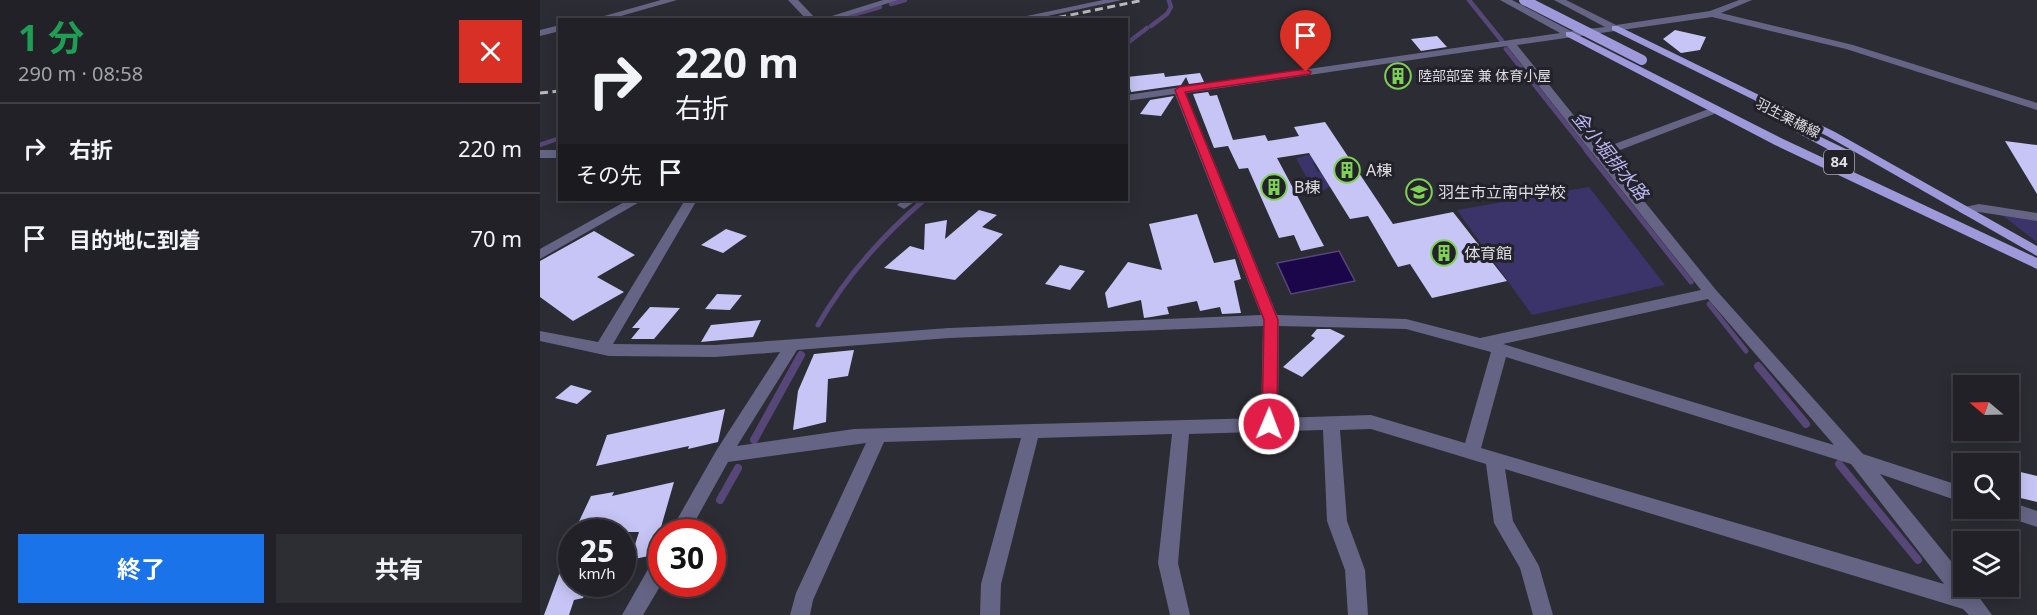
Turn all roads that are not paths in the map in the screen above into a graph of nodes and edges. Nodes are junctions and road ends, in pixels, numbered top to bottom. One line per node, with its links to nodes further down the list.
1 (618, 0): 11 (street)
2 (672, 0): 11 (street)
3 (793, 0): 15 (street)
4 (893, 0): 16 (street)
5 (1117, 0): 17 (street)
6 (1505, 0): 21 (street)
7 (1524, 0): 23 (main road, 羽生栗橋線 / 84, bridge)
8 (1542, 0): 23 (main road, 羽生栗橋線 / 84)
9 (1559, 0): 19 (street)
10 (1747, 0): 12 (street)
11 (628, 11): 13 (street); 14 (street)
12 (1712, 14): 19 (street); 26 (street)
13 (602, 18)
14 (633, 18)
15 (811, 18)
16 (830, 18)
17 (1022, 18)
18 (558, 28): 20 (street)
19 (1615, 28): 21 (street); 33 (main road)
20 (540, 33)
21 (1569, 34): 22 (street); 37 (main road)
22 (1509, 42): 24 (street); 30 (street)
23 (1648, 58): 35 (main road, 羽生栗橋線 / 84); 37 (main road, 羽生栗橋線 / 84)
24 (1179, 90): 25 (street); 39 (street)
25 (1128, 98)
26 (2037, 107)
27 (1710, 112): 30 (street)
28 (540, 154): 29 (street)
29 (558, 154)
30 (1599, 154): 38 (street)
31 (635, 201): 36 (street)
32 (690, 201): 43 (street)
33 (1965, 211): 34 (street); 35 (main road)
34 (2037, 217)
35 (2037, 252)
36 (540, 255)
37 (2037, 264)
38 (1711, 293): 42 (street); 53 (street)
39 (1271, 320): 41 (street); 42 (street); 46 (street)
40 (540, 336): 43 (street)
41 (793, 344): 43 (street); 51 (street)
42 (1482, 344): 44 (street)
43 (602, 349)
44 (1500, 349): 50 (street); 53 (street)
45 (1331, 423): 46 (street); 50 (street); 64 (street)
46 (1269, 424): 47 (street)
47 (1181, 427): 48 (street); 63 (street)
48 (1031, 432): 49 (street); 62 (street)
49 (878, 436): 51 (street); 61 (street)
50 (1472, 452): 52 (street)
51 (723, 456): 56 (street)
52 (1494, 458): 59 (street); 65 (street)
53 (1857, 459): 54 (street); 59 (street)
54 (1953, 491)
55 (2019, 513): 57 (street)
56 (687, 519)
57 (2037, 519)
58 (648, 587): 60 (street)
59 (1976, 608)
60 (632, 615)
61 (800, 615)
62 (990, 615)
63 (1180, 615)
64 (1358, 615)
65 (1543, 615)

